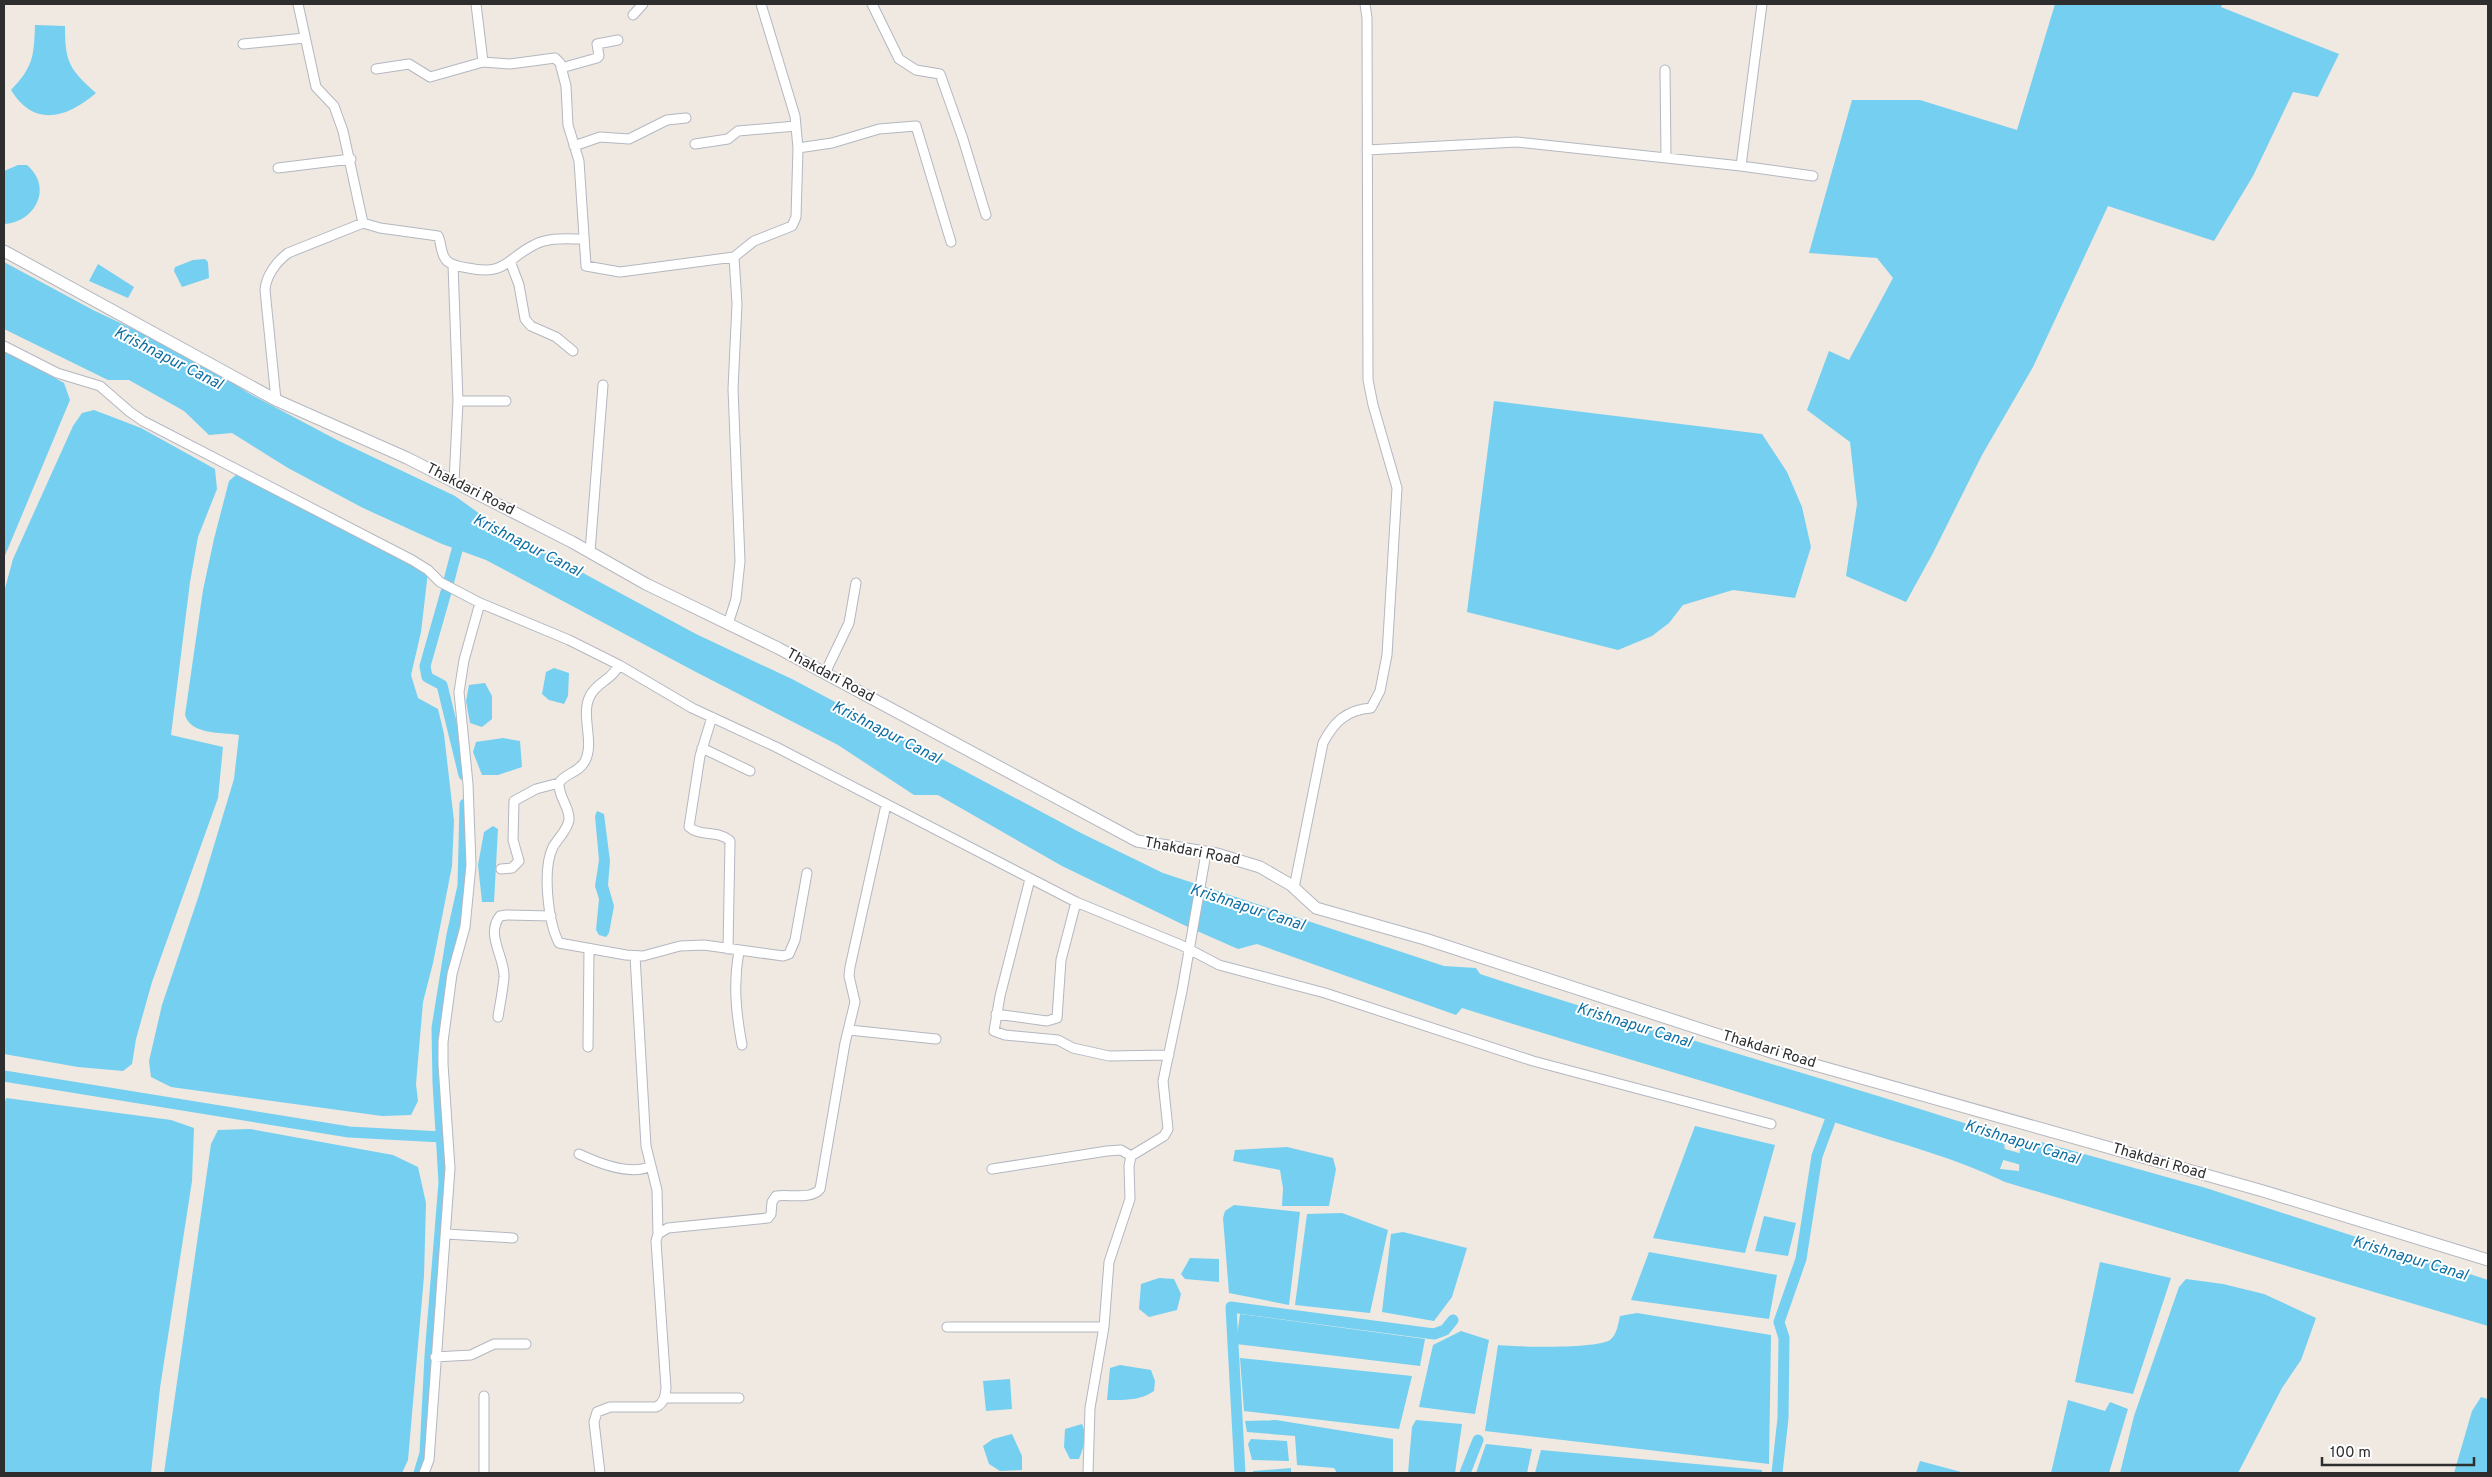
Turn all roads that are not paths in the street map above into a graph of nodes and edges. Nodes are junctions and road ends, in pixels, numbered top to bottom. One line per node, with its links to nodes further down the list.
1 (298, 4): 9 (street)
2 (476, 4): 12 (street)
3 (642, 4): 8 (street)
4 (761, 4): 17 (street)
5 (872, 4): 27 (street)
6 (1365, 4): 21 (street)
7 (1762, 4): 24 (street)
8 (633, 15)
9 (305, 38): 11 (street); 23 (street)
10 (618, 40): 13 (street)
11 (243, 44)
12 (483, 62): 13 (street); 14 (street)
13 (561, 68): 19 (street)
14 (376, 69)
15 (1666, 70): 22 (street)
16 (686, 118): 19 (street)
17 (796, 126): 18 (street); 20 (street)
18 (695, 144)
19 (574, 146): 29 (street)
20 (798, 148): 30 (street); 32 (street)
21 (1367, 150): 22 (street); 57 (street)
22 (1666, 157): 24 (street)
23 (351, 159): 25 (street); 28 (street)
24 (1741, 166): 26 (street)
25 (278, 168)
26 (1813, 176)
27 (986, 215)
28 (363, 223): 34 (street); 38 (street)
29 (583, 238): 32 (street); 33 (street)
30 (952, 242)
31 (4, 251): 38 (street, Thakdari Road)
32 (734, 257): 45 (street)
33 (510, 261): 34 (street); 36 (street)
34 (453, 265): 40 (street)
35 (4, 346): 44 (street)
36 (573, 351)
37 (603, 385): 42 (street)
38 (276, 400): 41 (street, Thakdari Road)
39 (506, 400): 40 (street)
40 (458, 401): 41 (street)
41 (454, 482): 42 (street, Thakdari Road)
42 (590, 552): 45 (street, Thakdari Road)
43 (856, 583): 47 (street)
44 (480, 603): 46 (street); 77 (street)
45 (728, 624): 47 (street, Thakdari Road)
46 (619, 665): 48 (street); 51 (street)
47 (825, 673): 53 (street, Thakdari Road)
48 (712, 717): 49 (street); 52 (street)
49 (702, 748): 50 (street); 62 (street)
50 (750, 771)
51 (559, 783): 54 (street); 59 (street)
52 (886, 805): 56 (street); 67 (street)
53 (1206, 853): 57 (street, Thakdari Road); 61 (street)
54 (501, 869)
55 (806, 873): 63 (street)
56 (1030, 879): 58 (street); 65 (street)
57 (1294, 888): 80 (street, Thakdari Road)
58 (1076, 902): 61 (street); 65 (street)
59 (551, 916): 60 (street); 66 (street)
60 (588, 948): 64 (street); 70 (street)
61 (1188, 948): 71 (street); 72 (street)
62 (728, 949): 63 (street); 64 (street)
63 (739, 951): 69 (street)
64 (635, 956): 75 (street)
65 (996, 1014): 71 (street)
66 (498, 1017)
67 (849, 1030): 68 (street); 78 (street)
68 (936, 1039)
69 (742, 1046)
70 (588, 1047)
71 (1169, 1055): 74 (street)
72 (1771, 1124)
73 (579, 1154): 75 (street)
74 (1132, 1156): 76 (street); 82 (street)
75 (651, 1166): 78 (street)
76 (992, 1169)
77 (446, 1234): 79 (street); 84 (street)
78 (658, 1234): 86 (street)
79 (513, 1238)
80 (2488, 1260)
81 (947, 1327): 82 (street)
82 (1104, 1327): 91 (street)
83 (526, 1344): 84 (street)
84 (435, 1357): 88 (street)
85 (484, 1396): 89 (street)
86 (664, 1398): 87 (street); 90 (street)
87 (739, 1398)
88 (424, 1473)
89 (484, 1473)
90 (600, 1473)
91 (1088, 1473)

